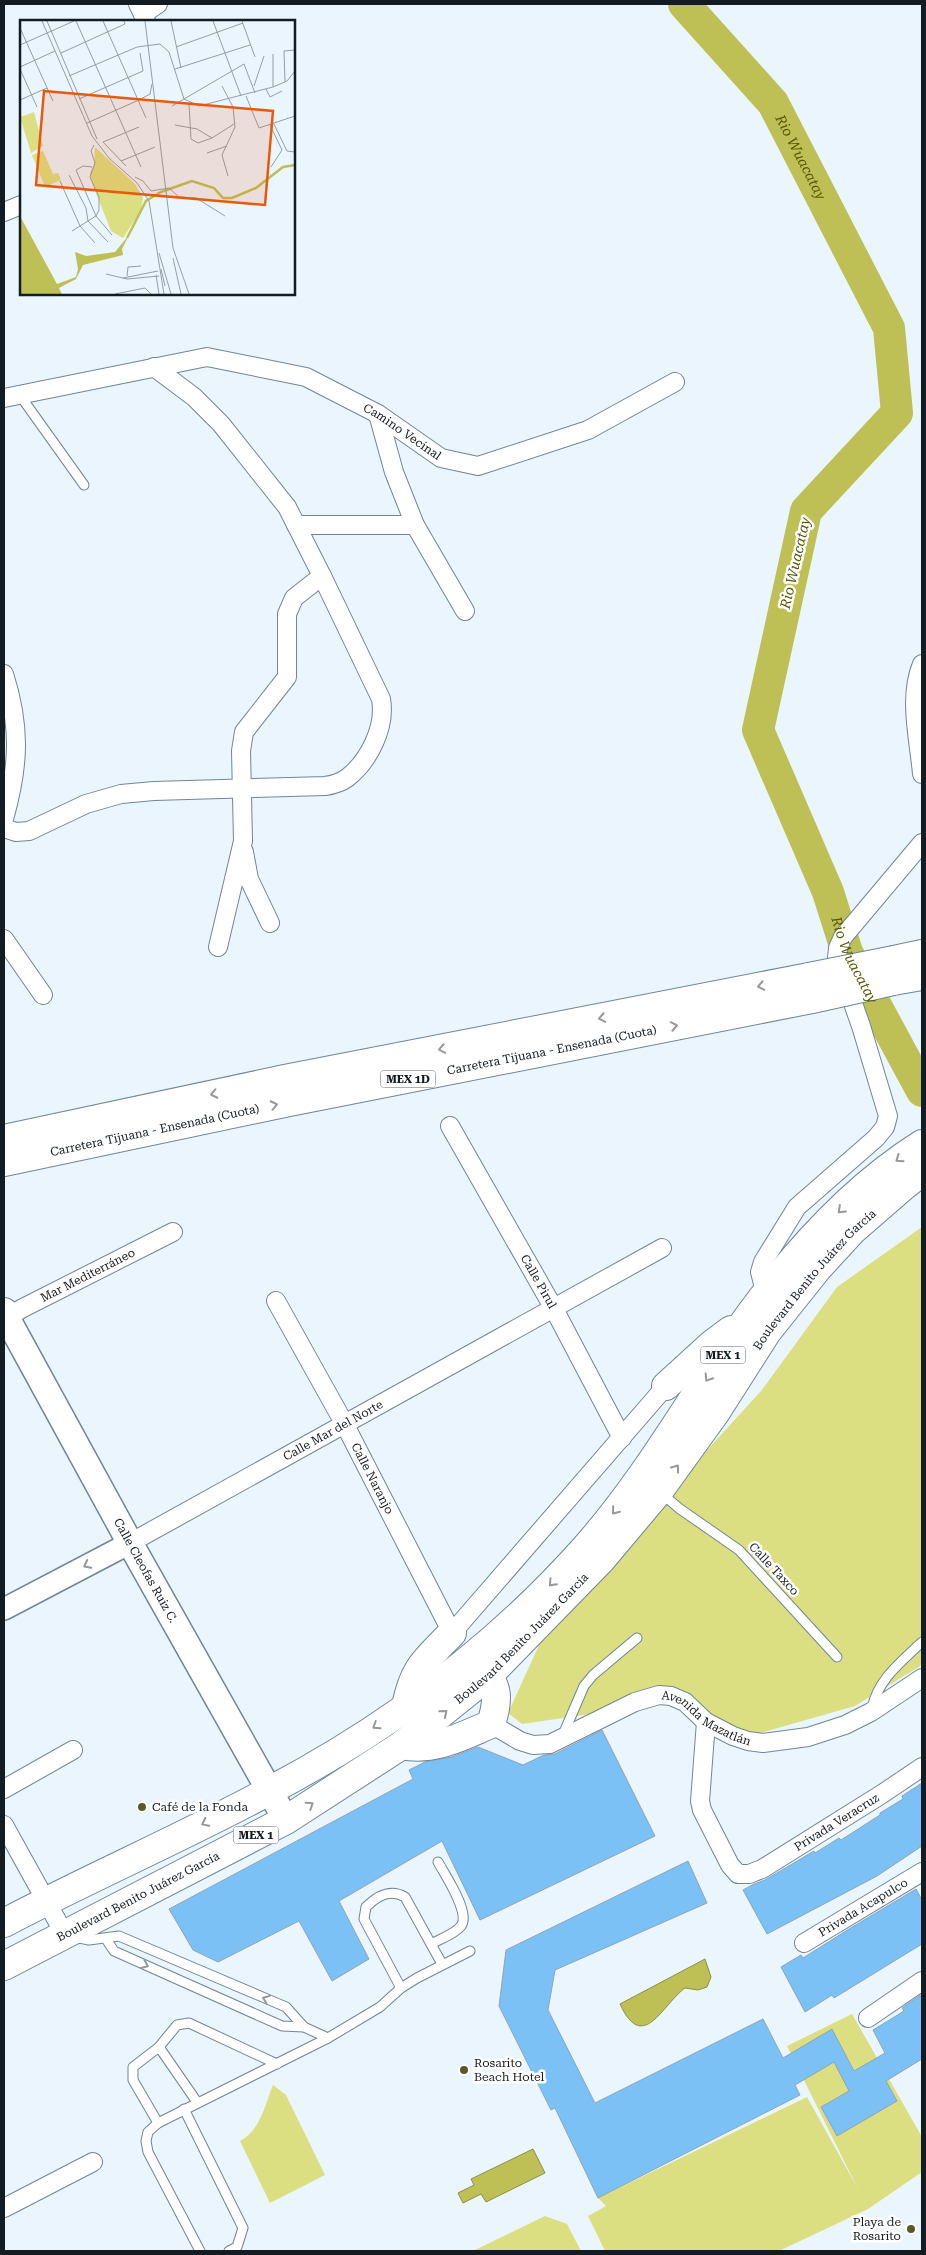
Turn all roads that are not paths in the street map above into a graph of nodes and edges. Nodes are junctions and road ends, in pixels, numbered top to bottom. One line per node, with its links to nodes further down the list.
1 (158, 4): 2 (street)
2 (142, 13)
3 (20, 205): 4 (street)
4 (4, 212)
5 (154, 368): 7 (street, Camino Vecinal); 8 (street, Camino Vecinal); 10 (street)
6 (676, 382): 8 (street, Camino Vecinal)
7 (11, 396): 9 (lane)
8 (378, 414): 11 (street)
9 (84, 485)
10 (296, 525): 11 (street); 12 (street)
11 (415, 525): 13 (street)
12 (322, 576): 17 (street); 17 (street)
13 (465, 611)
14 (922, 664): 16 (street)
15 (4, 674): 18 (street)
16 (922, 774)
17 (243, 787): 19 (street); 20 (street)
18 (4, 819)
19 (4, 828)
20 (243, 841): 22 (street); 24 (street)
21 (922, 843): 38 (street)
22 (270, 923)
23 (4, 938): 29 (street)
24 (218, 947)
25 (922, 954): 26 (main road, Carretera Tijuana - Ensenada (Cuota) / MEX 1D)
26 (893, 970): 27 (main road, Carretera Tijuana - Ensenada (Cuota) / MEX 1D); 28 (main road, Carretera Tijuana - Ensenada (Cuota) / MEX 1D, bridge)
27 (922, 976)
28 (810, 988): 31 (main road, Carretera Tijuana - Ensenada (Cuota) / MEX 1D, one-way to 31); 33 (main road, Carretera Tijuana - Ensenada (Cuota) / MEX 1D, one-way to 28)
29 (43, 995)
30 (450, 1126): 40 (street, Calle Pirul)
31 (4, 1139)
32 (922, 1144): 35 (main road, Boulevard Benito Juárez García / MEX 1, one-way to 35)
33 (4, 1162)
34 (922, 1172): 35 (main road, Boulevard Benito Juárez García / MEX 1)
35 (885, 1186): 38 (main road, Boulevard Benito Juárez García / MEX 1, one-way to 38); 46 (main road, Boulevard Benito Juárez García / MEX 1, one-way to 35)
36 (173, 1232): 41 (street, Mar Mediterráneo)
37 (662, 1248): 40 (street, Calle Mar del Norte)
38 (766, 1295): 42 (main road, Boulevard Benito Juárez García / MEX 1)
39 (276, 1301): 44 (street, Calle Naranjo)
40 (553, 1307): 44 (street, Calle Mar del Norte); 45 (street, Calle Pirul)
41 (5, 1317): 47 (main road, Calle Cleofas Ruiz C.)
42 (748, 1317): 43 (main road); 53 (main road, Boulevard Benito Juárez García / MEX 1, one-way to 53)
43 (666, 1386): 45 (street)
44 (344, 1423): 47 (street, Calle Mar del Norte); 49 (street, Calle Naranjo)
45 (622, 1438): 49 (street)
46 (659, 1491): 52 (lane, Calle Taxco); 53 (main road, Boulevard Benito Juárez García / MEX 1)
47 (130, 1543): 48 (street, Calle Mar del Norte, one-way to 48); 64 (main road, Calle Cleofas Ruiz C.)
48 (4, 1609)
49 (452, 1633): 55 (main road)
50 (637, 1638): 59 (lane)
51 (922, 1642): 56 (lane)
52 (838, 1657)
53 (481, 1666): 55 (main road, Boulevard Benito Juárez García / MEX 1); 58 (main road); 60 (main road, Boulevard Benito Juárez García / MEX 1, one-way to 53)
54 (922, 1678): 56 (street, Avenida Mazatlán)
55 (406, 1706): 64 (main road, Boulevard Benito Juárez García / MEX 1, one-way to 64)
56 (871, 1712): 57 (street, Avenida Mazatlán)
57 (706, 1722): 59 (street, Avenida Mazatlán); 62 (street, Privada Veracruz)
58 (491, 1724): 59 (street, Avenida Mazatlán); 60 (main road)
59 (561, 1740)
60 (402, 1745): 65 (main road, Boulevard Benito Juárez García / MEX 1, one-way to 60)
61 (73, 1750): 63 (street)
62 (922, 1767)
63 (4, 1789)
64 (270, 1791): 65 (main road, Calle Cleofas Ruiz C.); 69 (main road, Boulevard Benito Juárez García / MEX 1, one-way to 69)
65 (286, 1820): 71 (main road, Boulevard Benito Juárez García / MEX 1)
66 (4, 1825): 69 (street)
67 (438, 1862): 74 (lane)
68 (922, 1872): 73 (street, Privada Acapulco)
69 (46, 1901): 70 (main road, Boulevard Benito Juárez García / MEX 1); 71 (street)
70 (4, 1923)
71 (64, 1935): 72 (lane); 77 (main road, Boulevard Benito Juárez García / MEX 1)
72 (106, 1939): 81 (lane, one-way to 81); 81 (lane, one-way to 72)
73 (804, 1943)
74 (431, 1944): 76 (lane); 79 (lane)
75 (470, 1951): 76 (lane)
76 (442, 1964): 79 (lane)
77 (4, 1966)
78 (922, 1981): 80 (street)
79 (402, 1988): 82 (lane)
80 (868, 2018)
81 (304, 2027): 82 (lane)
82 (328, 2038): 84 (lane)
83 (159, 2046): 84 (lane); 85 (lane); 87 (lane)
84 (277, 2064): 85 (lane)
85 (196, 2102): 86 (lane)
86 (184, 2108): 87 (lane); 91 (lane)
87 (158, 2122): 90 (lane)
88 (93, 2162): 89 (street)
89 (4, 2208)
90 (200, 2251)
91 (229, 2251)

